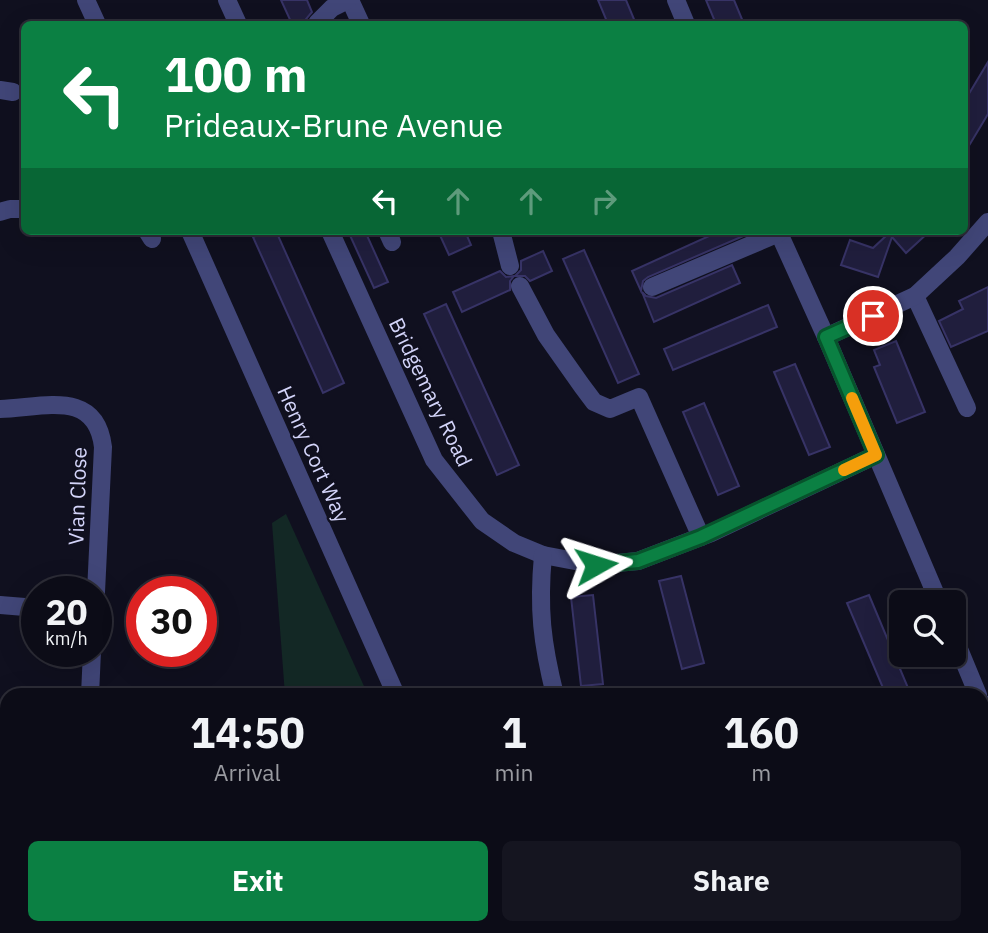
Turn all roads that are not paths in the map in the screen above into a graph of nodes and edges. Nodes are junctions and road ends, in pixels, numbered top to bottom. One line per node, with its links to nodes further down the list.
1 (86, 0): 5 (street)
2 (227, 0): 6 (street)
3 (676, 0): 9 (street)
4 (339, 2): 7 (street); 8 (street)
5 (96, 21)
6 (237, 21)
7 (319, 21)
8 (358, 21)
9 (685, 21)
10 (21, 209): 11 (street)
11 (0, 212)
12 (988, 222): 21 (street)
13 (192, 235): 35 (street, Henry Cort Way)
14 (335, 235): 27 (street, Bridgemary Road)
15 (502, 235): 18 (street)
16 (771, 235): 20 (street)
17 (779, 235): 22 (street)
18 (510, 266)
19 (520, 286): 26 (street)
20 (652, 287)
21 (915, 296): 22 (street); 23 (street)
22 (826, 337): 25 (street)
23 (967, 408)
24 (0, 409): 28 (street, Vian Close)
25 (876, 455): 26 (street, Bridgemary Road); 29 (street)
26 (701, 537): 27 (street, Bridgemary Road)
27 (543, 555): 36 (street)
28 (97, 576)
29 (934, 590)
30 (0, 605): 31 (street)
31 (21, 607)
32 (966, 666): 37 (street)
33 (91, 667): 34 (street)
34 (90, 688)
35 (393, 688)
36 (553, 688)
37 (975, 688)

